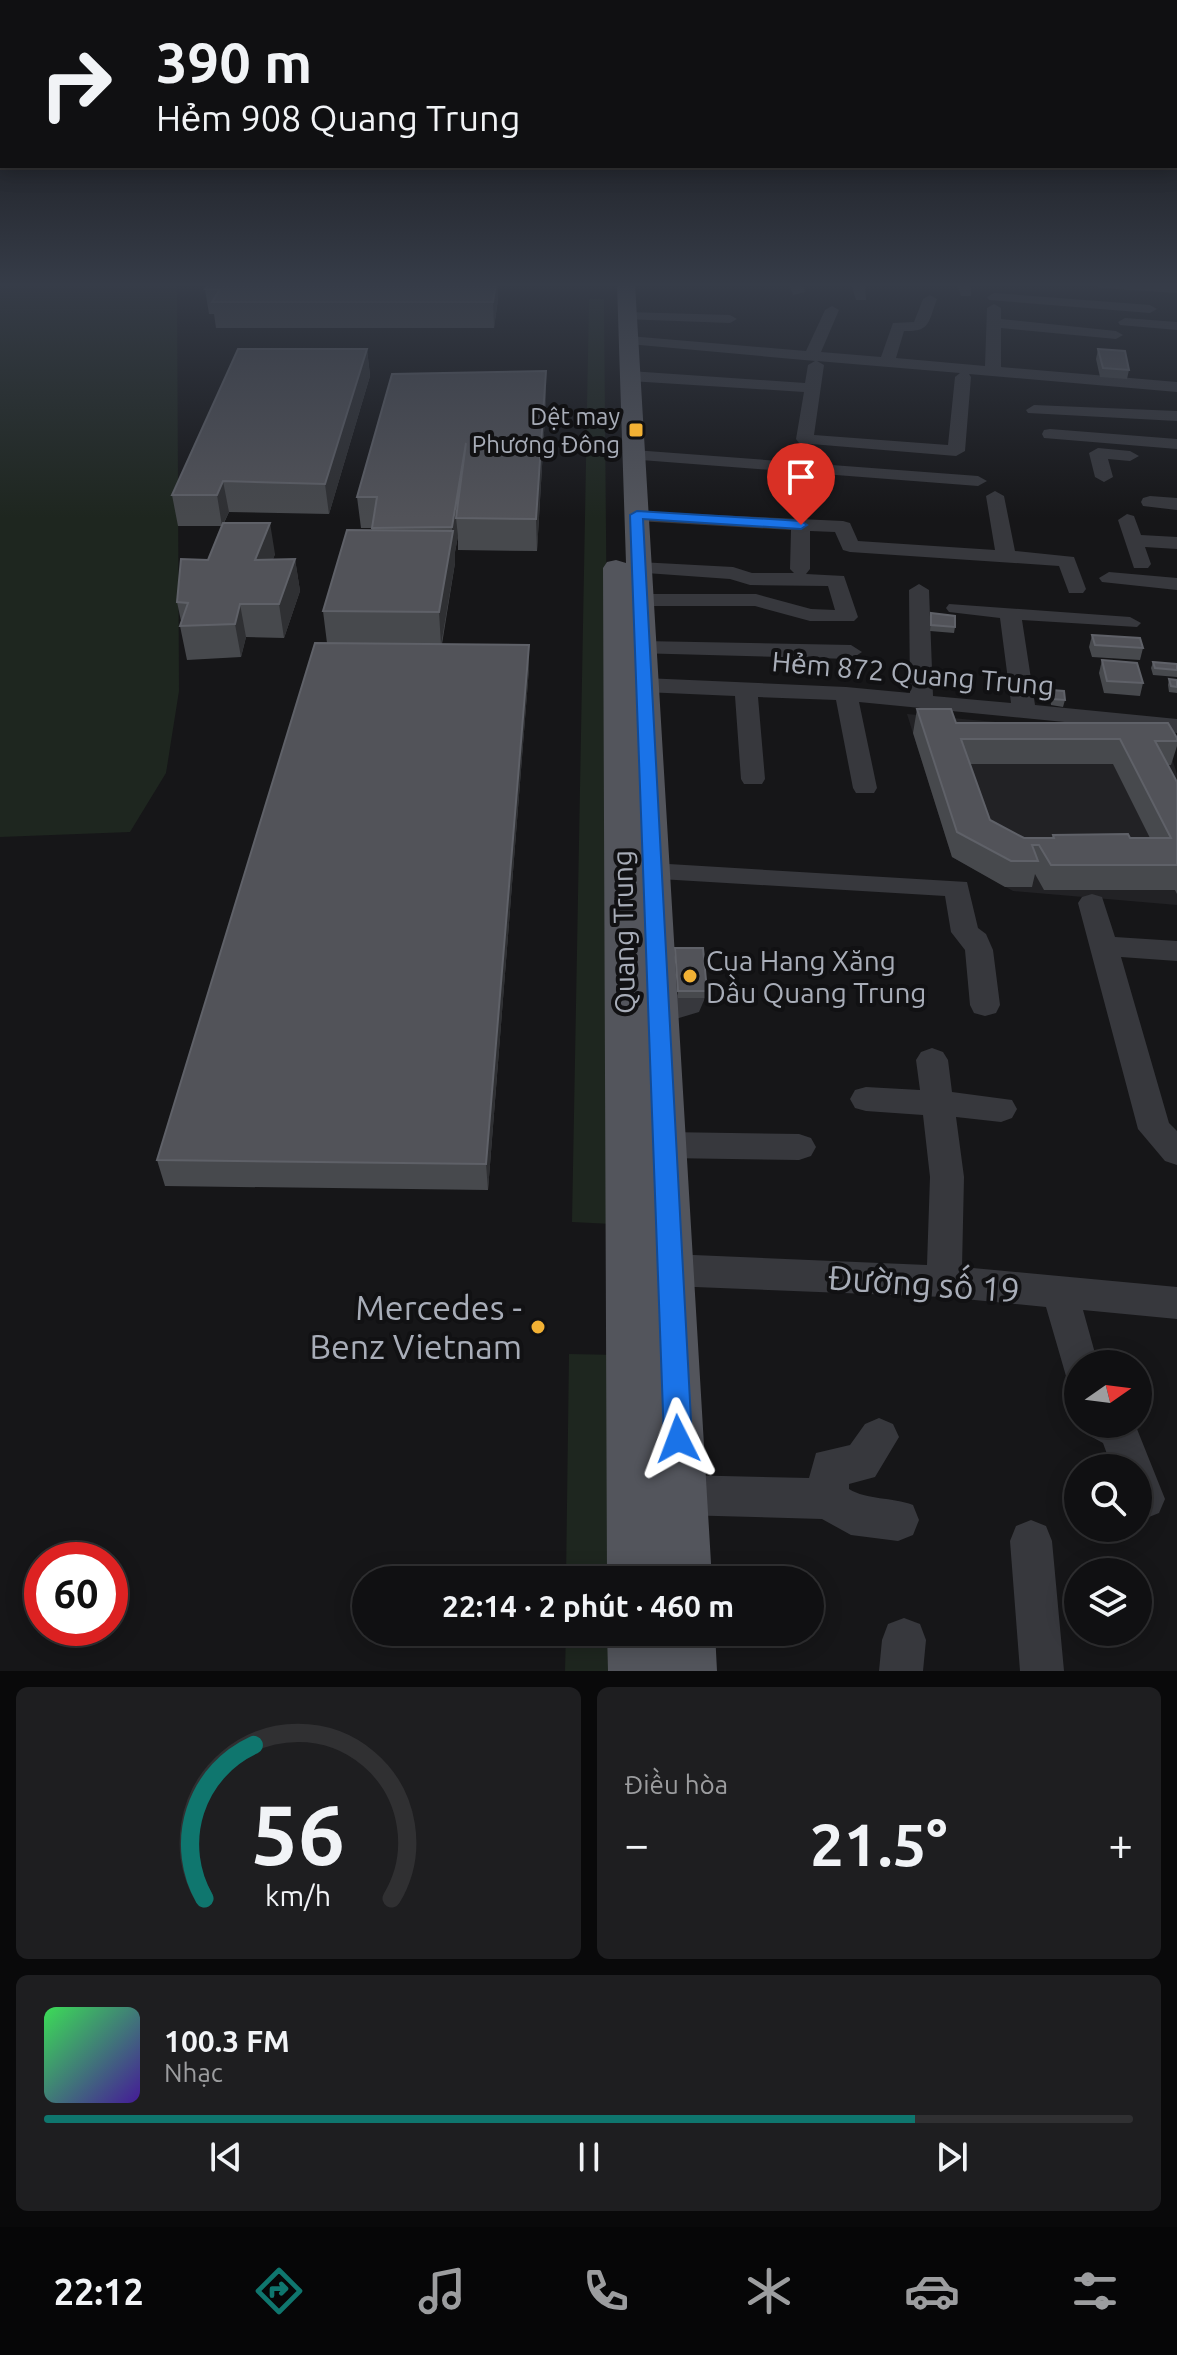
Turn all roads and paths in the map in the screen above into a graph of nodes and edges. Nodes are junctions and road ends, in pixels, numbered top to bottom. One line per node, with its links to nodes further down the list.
1 (624, 362): 64 (main road, Quang Trung)
2 (628, 362): 7 (main road, Quang Trung)
3 (814, 362): 10 (street)
4 (887, 362): 6 (street)
5 (993, 362): 6 (street)
6 (993, 371): 9 (street)
7 (630, 376): 10 (street); 15 (main road, Quang Trung)
8 (963, 377): 10 (street)
9 (1177, 387)
10 (811, 388)
11 (1034, 410): 12 (street)
12 (1177, 416)
13 (1050, 434): 14 (street)
14 (1177, 444)
15 (634, 459): 18 (street); 22 (main road, Quang Trung)
16 (1177, 459): 17 (street)
17 (1104, 477)
18 (978, 481)
19 (995, 496): 27 (street)
20 (1150, 502): 21 (street)
21 (1177, 504)
22 (637, 515): 24 (street); 31 (main road, Quang Trung)
23 (1127, 520): 25 (street)
24 (801, 525): 27 (street); 29 (street)
25 (1134, 540): 26 (street); 28 (street)
26 (1177, 543)
27 (1006, 558): 33 (street)
28 (1141, 564)
29 (800, 569)
30 (1109, 578): 32 (street)
31 (640, 584): 31 (street); 38 (main road, Quang Trung)
32 (1177, 584)
33 (1076, 589)
34 (919, 590): 43 (street)
35 (956, 608): 36 (street)
36 (1010, 613): 37 (street); 44 (street)
37 (1130, 623)
38 (642, 648): 39 (street); 40 (main road, Quang Trung)
39 (851, 652)
40 (644, 685): 41 (street, Hẻm 872 Quang Trung); 48 (main road, Quang Trung)
41 (746, 690): 42 (street, Hẻm 872 Quang Trung); 46 (street)
42 (846, 694): 43 (street, Hẻm 872 Quang Trung); 47 (street)
43 (922, 701): 44 (street, Hẻm 872 Quang Trung)
44 (1024, 711): 45 (street, Hẻm 872 Quang Trung)
45 (1177, 726)
46 (753, 779)
47 (865, 788)
48 (652, 872): 50 (main road, Quang Trung); 55 (street)
49 (1092, 903): 51 (street)
50 (655, 942): 53 (street); 56 (main road, Quang Trung)
51 (1104, 946): 52 (street); 63 (street)
52 (1177, 951)
53 (686, 954)
54 (690, 998): 56 (street)
55 (985, 1005)
56 (659, 1013): 61 (main road, Quang Trung)
57 (932, 1060): 59 (street)
58 (866, 1099): 59 (street)
59 (938, 1103): 60 (street); 65 (street)
60 (1001, 1109)
61 (665, 1145): 62 (street); 64 (main road, Quang Trung)
62 (799, 1147)
63 (1176, 1149)
64 (650, 1269): 65 (street, Đường số 19); 70 (main road, Quang Trung); 74 (main road, Quang Trung)
65 (944, 1281): 66 (street, Đường số 19)
66 (1060, 1292): 67 (street, Đường số 19); 68 (street)
67 (1177, 1303)
68 (1075, 1350)
69 (879, 1437): 71 (street)
70 (680, 1495): 71 (street); 75 (main road, Quang Trung)
71 (828, 1499): 72 (street)
72 (898, 1520)
73 (1031, 1541): 80 (street)
74 (636, 1566)
75 (683, 1566)
76 (636, 1646): 78 (main road)
77 (687, 1646): 79 (main road)
78 (637, 1671)
79 (688, 1671)
80 (1042, 1671)

